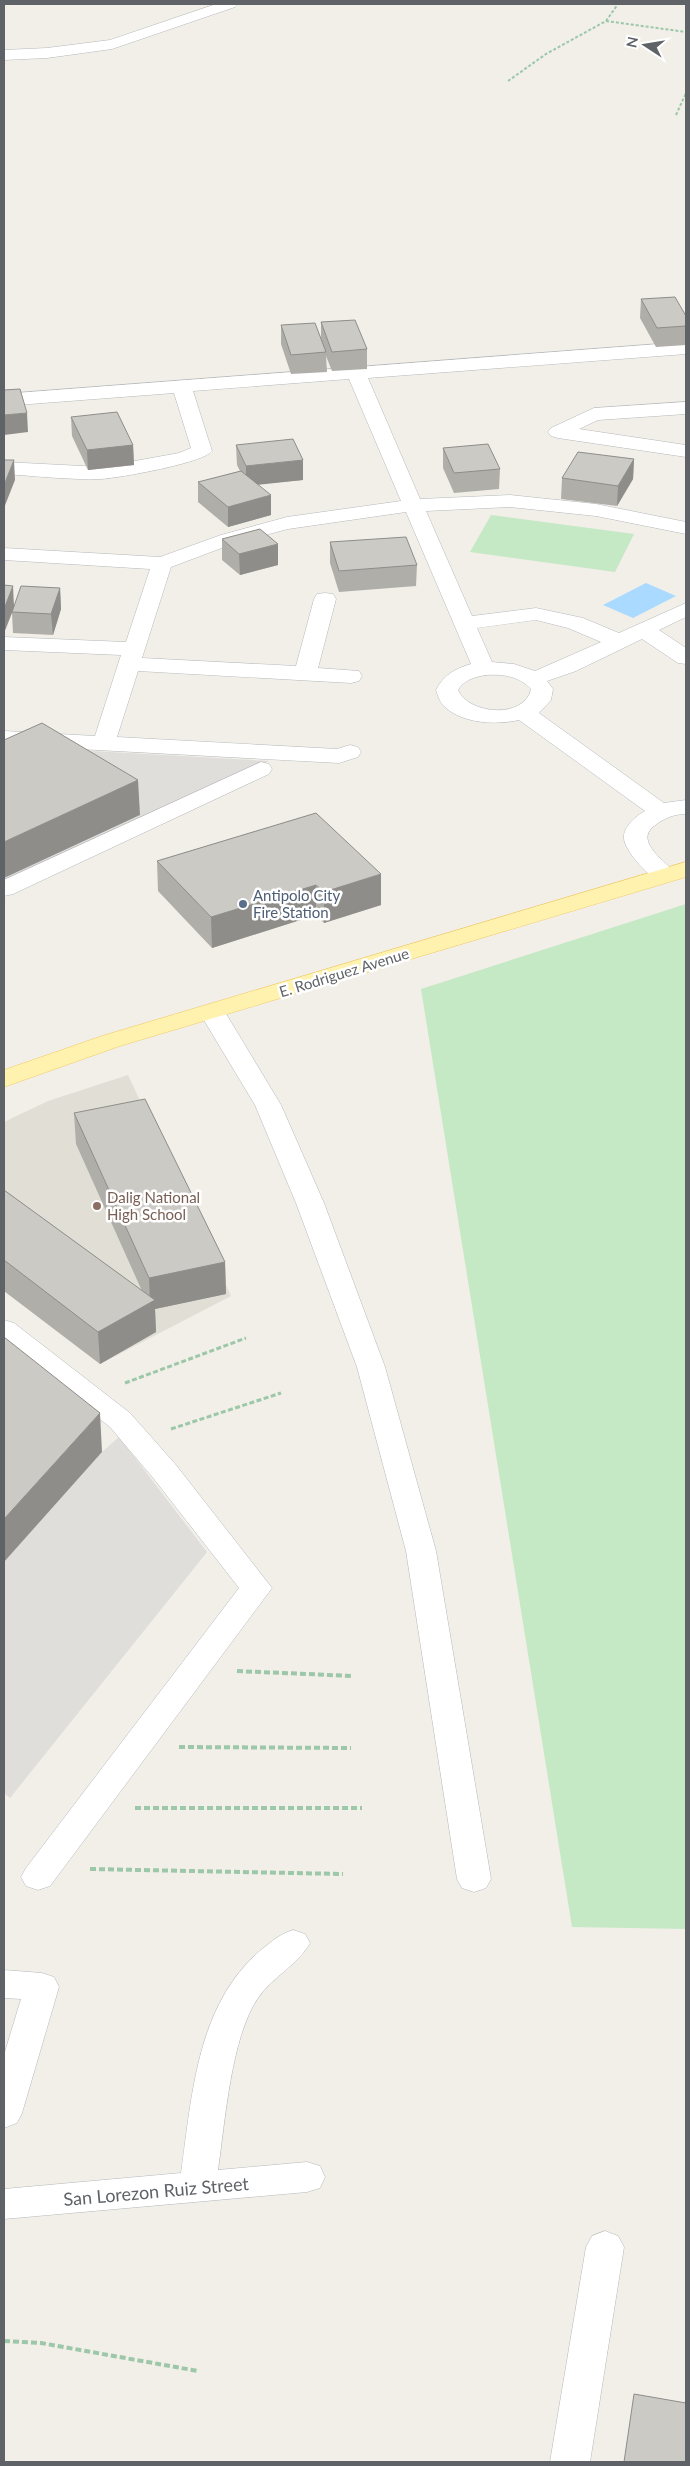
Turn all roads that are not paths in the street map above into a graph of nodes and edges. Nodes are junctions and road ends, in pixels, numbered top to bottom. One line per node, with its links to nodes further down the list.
1 (230, 4): 2 (street)
2 (4, 55)
3 (686, 348): 4 (street)
4 (356, 373): 5 (street); 10 (street)
5 (182, 388): 6 (street); 9 (street)
6 (4, 400)
7 (686, 408): 8 (street)
8 (686, 450)
9 (4, 468)
10 (415, 504): 11 (street); 13 (street); 16 (street)
11 (686, 528)
12 (4, 554): 13 (street)
13 (162, 563): 20 (street)
14 (325, 599): 23 (street)
15 (686, 609): 17 (street)
16 (465, 623): 19 (street); 22 (street)
17 (645, 631): 19 (street); 21 (street)
18 (4, 642): 20 (street)
19 (621, 642): 25 (street)
20 (132, 657): 23 (street); 28 (street)
21 (686, 658)
22 (484, 669): 25 (street); 26 (street)
23 (305, 674): 24 (street)
24 (351, 676)
25 (533, 679): 26 (street)
26 (523, 712): 32 (street)
27 (4, 738): 28 (street)
28 (104, 743): 29 (street)
29 (350, 752)
30 (261, 769): 34 (street)
31 (686, 807): 32 (street)
32 (660, 811): 33 (street)
33 (676, 872): 35 (main road, E. Rodriguez Avenue)
34 (4, 889)
35 (212, 1012): 36 (main road, E. Rodriguez Avenue); 39 (street)
36 (4, 1079)
37 (4, 1329): 38 (street)
38 (41, 1873)
39 (474, 1879)
40 (293, 1943): 44 (street)
41 (4, 1984): 42 (street)
42 (4, 2113)
43 (307, 2177): 44 (street, San Lorezon Ruiz Street)
44 (197, 2187): 45 (street, San Lorezon Ruiz Street)
45 (4, 2204)
46 (605, 2248): 47 (street)
47 (570, 2462)

